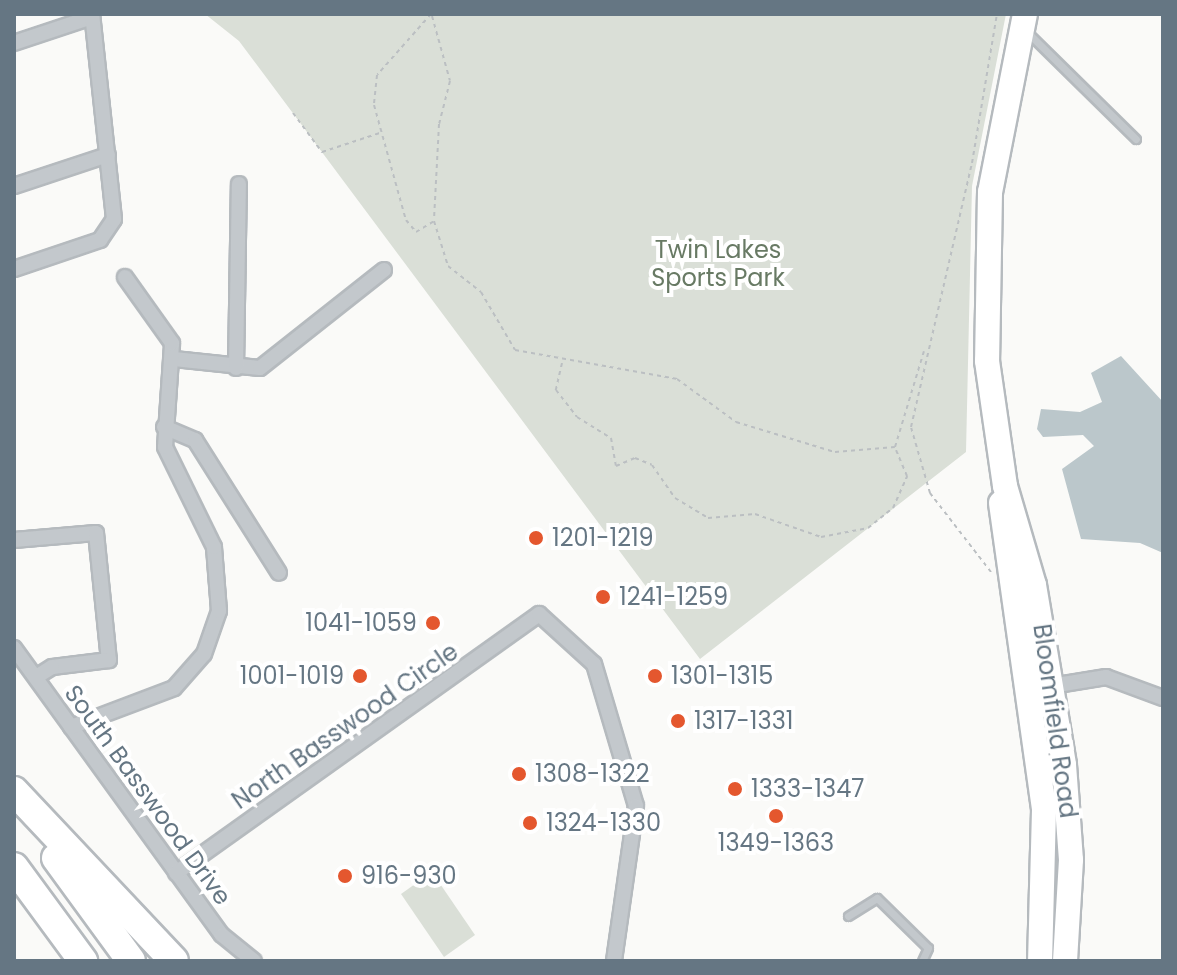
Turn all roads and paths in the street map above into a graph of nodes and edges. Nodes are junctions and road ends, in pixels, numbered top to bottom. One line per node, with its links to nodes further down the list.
1 (431, 14): 7 (path); 12 (path)
2 (997, 14): 16 (path)
3 (92, 15): 5 (street); 9 (street)
4 (1023, 20): 8 (lane); 27 (main road, Bloomfield Road)
5 (14, 43)
6 (293, 113): 7 (path)
7 (385, 131): 12 (path)
8 (1136, 139)
9 (108, 155): 11 (street); 13 (street)
10 (239, 184): 19 (street)
11 (14, 186)
12 (434, 221): 18 (path)
13 (14, 269)
14 (384, 270): 19 (street)
15 (125, 277): 17 (street)
16 (931, 327): 21 (path); 24 (path)
17 (174, 359): 19 (street); 20 (street)
18 (563, 362): 21 (path); 21 (path)
19 (236, 368)
20 (164, 427): 23 (street); 29 (street)
21 (895, 447)
22 (14, 540): 26 (street)
23 (279, 573)
24 (995, 585)
25 (14, 648): 26 (street, South Basswood Drive)
26 (36, 677): 29 (street, South Basswood Drive)
27 (1041, 688): 28 (street); 42 (main road, Bloomfield Road); 43 (main road, Bloomfield Road)
28 (1163, 698)
29 (71, 727): 33 (street, South Basswood Drive)
30 (14, 791): 38 (highway)
31 (14, 801): 37 (highway)
32 (18, 872): 35 (highway); 36 (highway)
33 (176, 873): 39 (street, South Basswood Drive); 40 (street, North Basswood Circle)
34 (848, 916): 41 (lane)
35 (68, 961)
36 (83, 961)
37 (131, 961)
38 (174, 961)
39 (254, 961)
40 (614, 961)
41 (922, 961)
42 (1040, 961)
43 (1065, 961)

